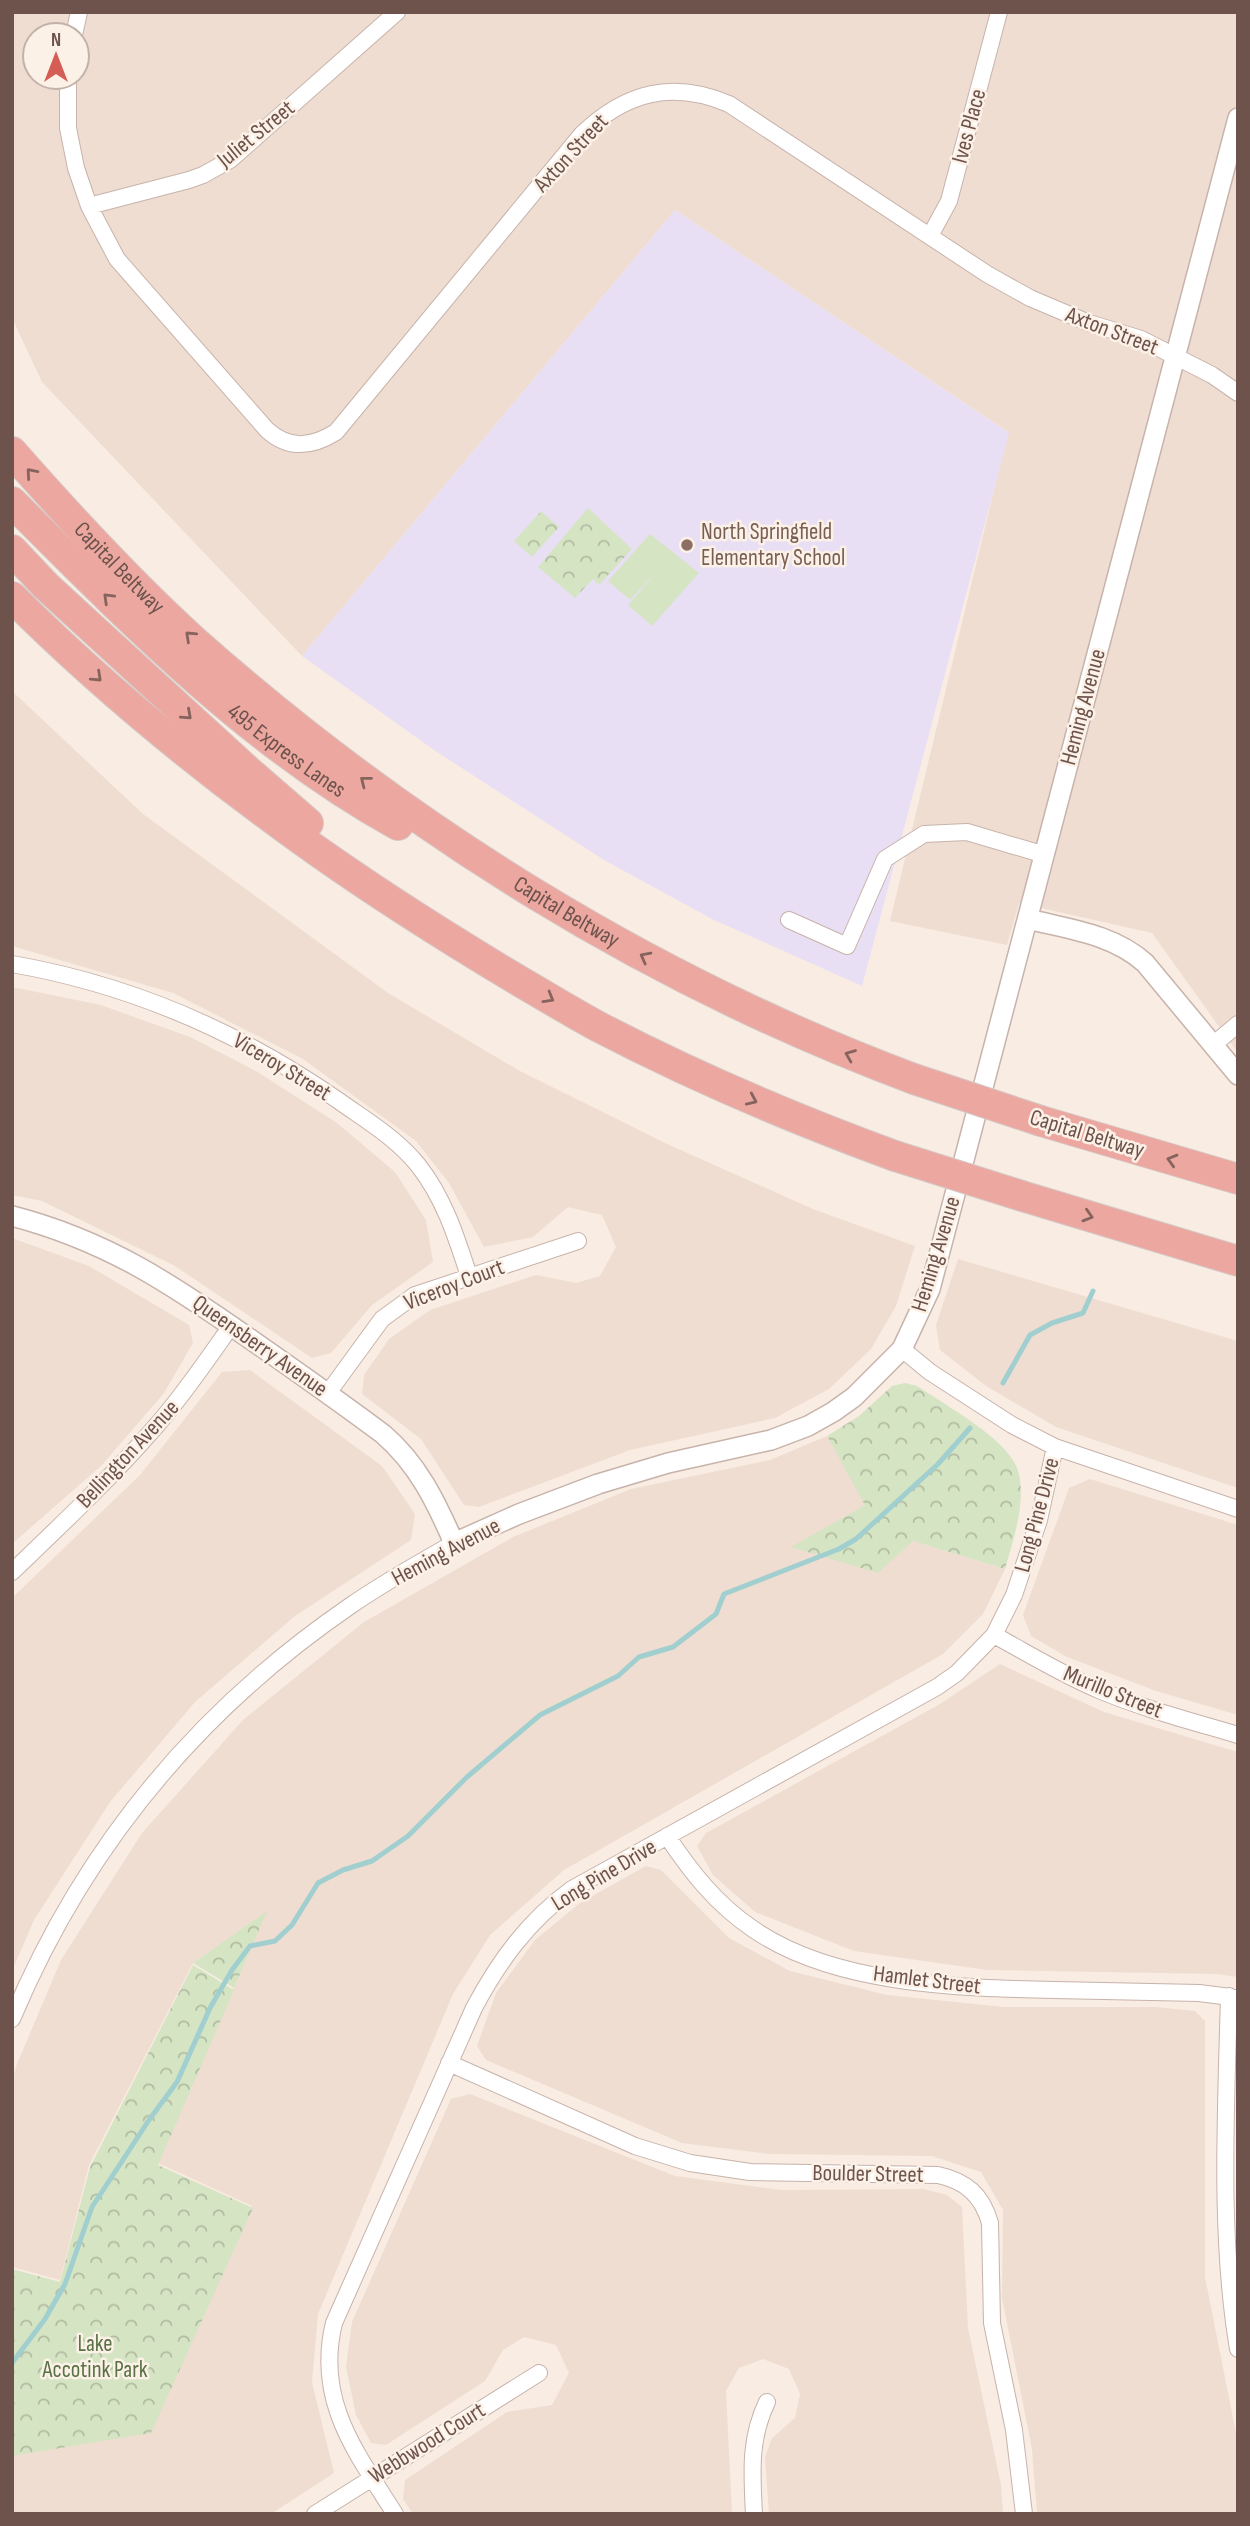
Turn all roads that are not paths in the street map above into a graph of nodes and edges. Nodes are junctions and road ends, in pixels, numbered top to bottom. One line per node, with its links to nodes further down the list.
1 (397, 12): 5 (street, Juliet Street)
2 (999, 12): 6 (street, Ives Place)
3 (68, 91): 5 (street, Axton Street)
4 (1238, 118): 7 (street, Heming Avenue)
5 (89, 206): 6 (street, Axton Street)
6 (930, 236): 7 (street, Axton Street)
7 (1175, 356): 8 (street, Axton Street); 13 (street, Heming Avenue)
8 (1238, 393)
9 (12, 452): 16 (highway, Capital Beltway, one-way to 9)
10 (12, 502): 16 (highway, 495 Express Lanes, one-way to 10)
11 (12, 551): 17 (highway, 495 Express Lanes, one-way to 17)
12 (12, 597): 17 (highway, one-way to 17)
13 (1045, 855): 14 (street, Heming Avenue); 15 (street)
14 (1028, 919): 20 (street); 28 (street, Heming Avenue)
15 (789, 920)
16 (608, 937): 22 (highway, Capital Beltway, one-way to 16, bridge)
17 (490, 963): 25 (highway, one-way to 25, bridge)
18 (12, 964): 26 (street, Viceroy Street)
19 (1238, 1024): 20 (street)
20 (1213, 1045): 21 (street)
21 (1238, 1074)
22 (1238, 1179)
23 (12, 1216): 27 (street, Queensberry Avenue)
24 (578, 1241): 26 (street, Viceroy Court)
25 (1238, 1261)
26 (469, 1276): 29 (street, Viceroy Court)
27 (231, 1326): 29 (street, Queensberry Avenue); 33 (street, Bellington Avenue)
28 (902, 1349): 30 (street, Long Pine Drive); 32 (street, Heming Avenue)
29 (328, 1393): 32 (street, Queensberry Avenue)
30 (1055, 1447): 31 (street, Long Pine Drive); 34 (street, Long Pine Drive)
31 (1238, 1509)
32 (454, 1543): 38 (street, Heming Avenue)
33 (12, 1572)
34 (995, 1635): 35 (street, Murillo Street); 36 (street, Long Pine Drive)
35 (1238, 1735)
36 (667, 1836): 37 (street, Hamlet Street); 39 (street, Long Pine Drive)
37 (1233, 1997): 40 (street)
38 (12, 2019)
39 (449, 2063): 43 (street, Long Pine Drive); 47 (street, Boulder Street)
40 (1238, 2349)
41 (539, 2373): 43 (street, Webbwood Court)
42 (766, 2402): 46 (street)
43 (372, 2478): 44 (street, Webbwood Court); 45 (street, Long Pine Drive)
44 (315, 2514)
45 (394, 2514)
46 (754, 2514)
47 (1024, 2514)

